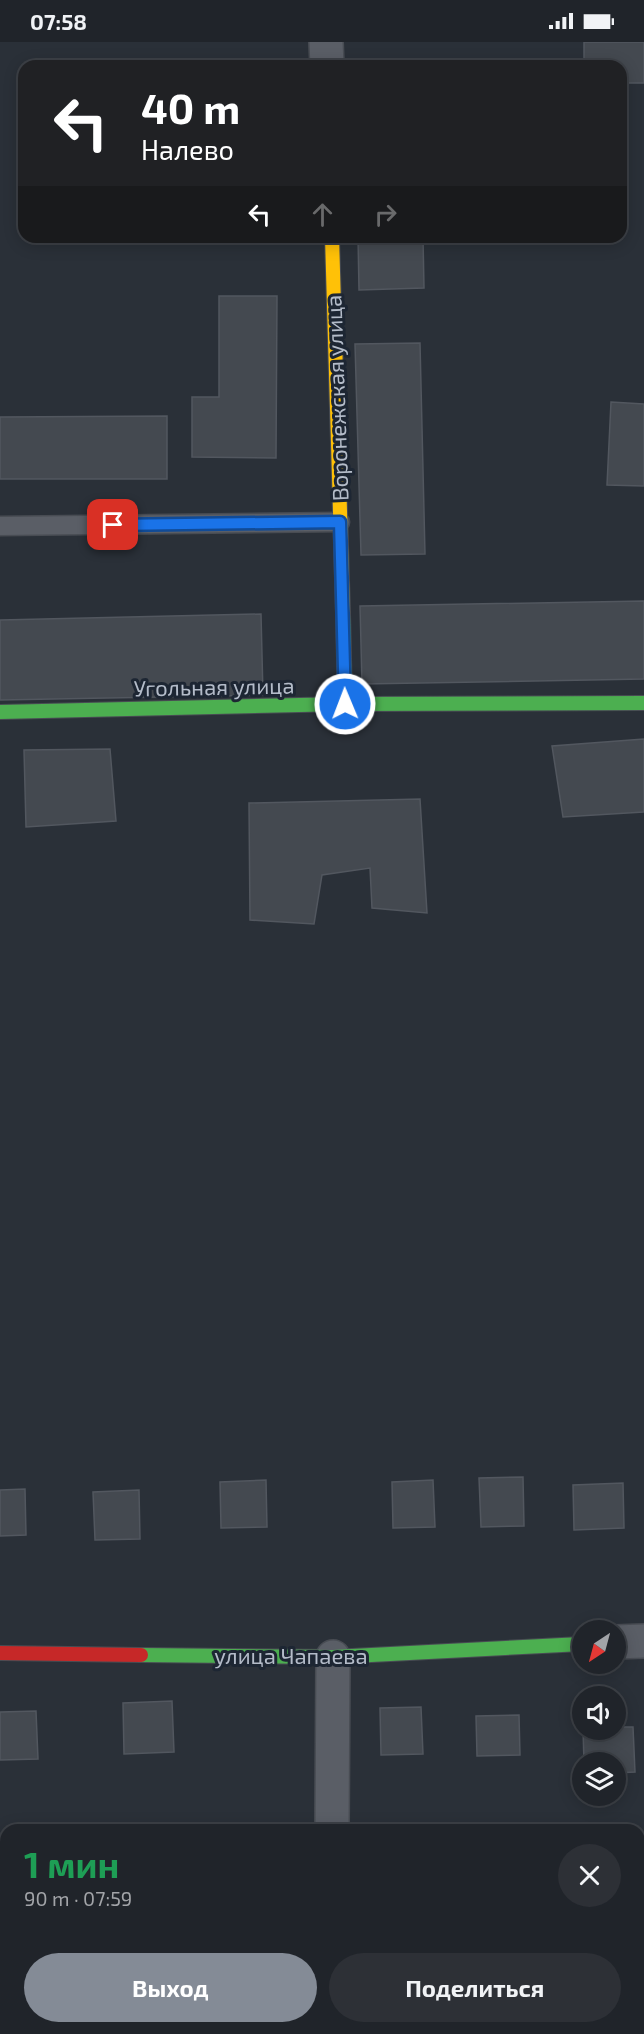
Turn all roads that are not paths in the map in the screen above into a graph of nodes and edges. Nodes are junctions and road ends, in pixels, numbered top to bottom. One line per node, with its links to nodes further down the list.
1 (326, 42): 2 (street)
2 (327, 60)
3 (332, 243): 4 (street, Воронежская улица)
4 (340, 522): 5 (lane); 7 (street, Воронежская улица)
5 (0, 526)
6 (644, 703): 7 (street, Угольная улица)
7 (345, 704): 8 (street, Угольная улица)
8 (0, 712)
9 (644, 1641): 10 (street)
10 (626, 1642)
11 (572, 1645): 13 (street, улица Чапаева)
12 (0, 1653): 13 (street, улица Чапаева)
13 (333, 1657): 14 (street)
14 (332, 1824)

